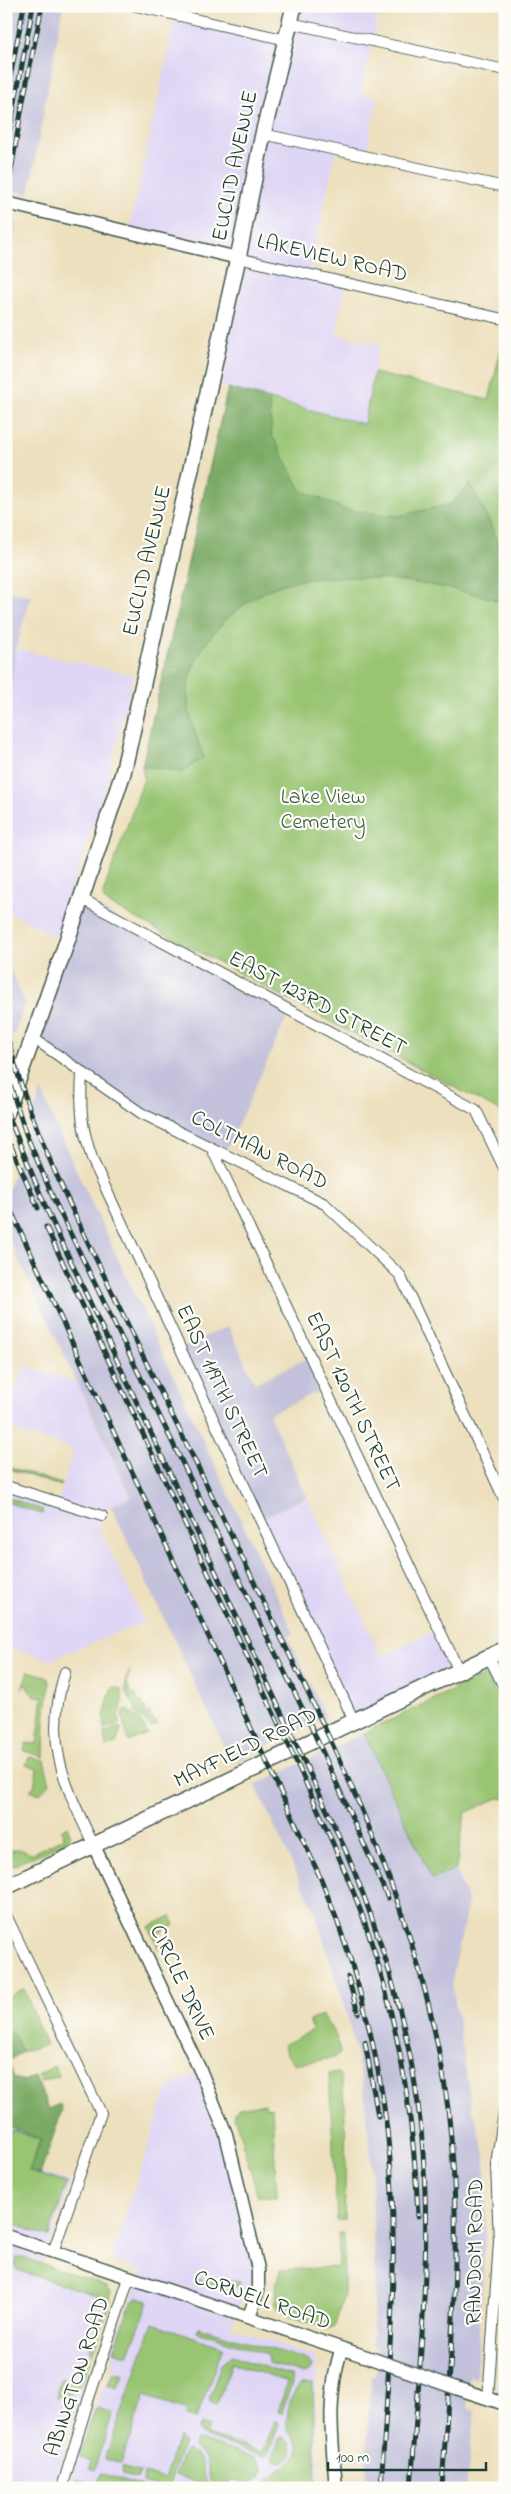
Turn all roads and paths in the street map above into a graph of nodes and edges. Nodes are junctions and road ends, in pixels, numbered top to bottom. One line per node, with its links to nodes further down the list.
1 (136, 6): 4 (street)
2 (294, 6): 3 (main road, EUCLID AVENUE)
3 (290, 23): 4 (main road, EUCLID AVENUE); 5 (street)
4 (286, 40): 6 (main road, EUCLID AVENUE)
5 (505, 70)
6 (263, 134): 7 (street); 9 (main road, EUCLID AVENUE)
7 (505, 187)
8 (6, 203): 9 (street, LAKEVIEW ROAD)
9 (238, 258): 10 (street, LAKEVIEW ROAD); 11 (main road, EUCLID AVENUE)
10 (503, 319)
11 (82, 899): 12 (main road, EUCLID AVENUE); 16 (street, EAST 123RD STREET)
12 (33, 1038): 13 (street, COLTMAN ROAD); 14 (main road, EUCLID AVENUE)
13 (82, 1074): 15 (street, COLTMAN ROAD); 25 (street, EAST 119TH STREET)
14 (6, 1114)
15 (212, 1149): 18 (street, COLTMAN ROAD); 22 (street, EAST 120TH STREET)
16 (505, 1170)
17 (6, 1486): 19 (street)
18 (505, 1500)
19 (102, 1516)
20 (505, 1649): 21 (main road, MAYFIELD ROAD)
21 (489, 1657): 22 (main road, MAYFIELD ROAD); 24 (street)
22 (459, 1671): 25 (main road, MAYFIELD ROAD)
23 (65, 1672): 26 (street, CIRCLE DRIVE)
24 (505, 1689)
25 (354, 1721): 26 (main road, MAYFIELD ROAD)
26 (94, 1846): 27 (main road, MAYFIELD ROAD); 33 (street, CIRCLE DRIVE)
27 (6, 1888)
28 (6, 1915): 31 (street)
29 (505, 2107): 35 (street, RANDOM ROAD)
30 (6, 2236): 31 (street, CORNELL ROAD)
31 (53, 2252): 32 (street, CORNELL ROAD)
32 (129, 2278): 33 (street, CORNELL ROAD); 37 (street, ABINGTON ROAD)
33 (249, 2318): 34 (street, CORNELL ROAD)
34 (341, 2350): 35 (street, CORNELL ROAD, bridge); 38 (street)
35 (488, 2399): 36 (street, CORNELL ROAD)
36 (505, 2404)
37 (62, 2488)
38 (336, 2488)

